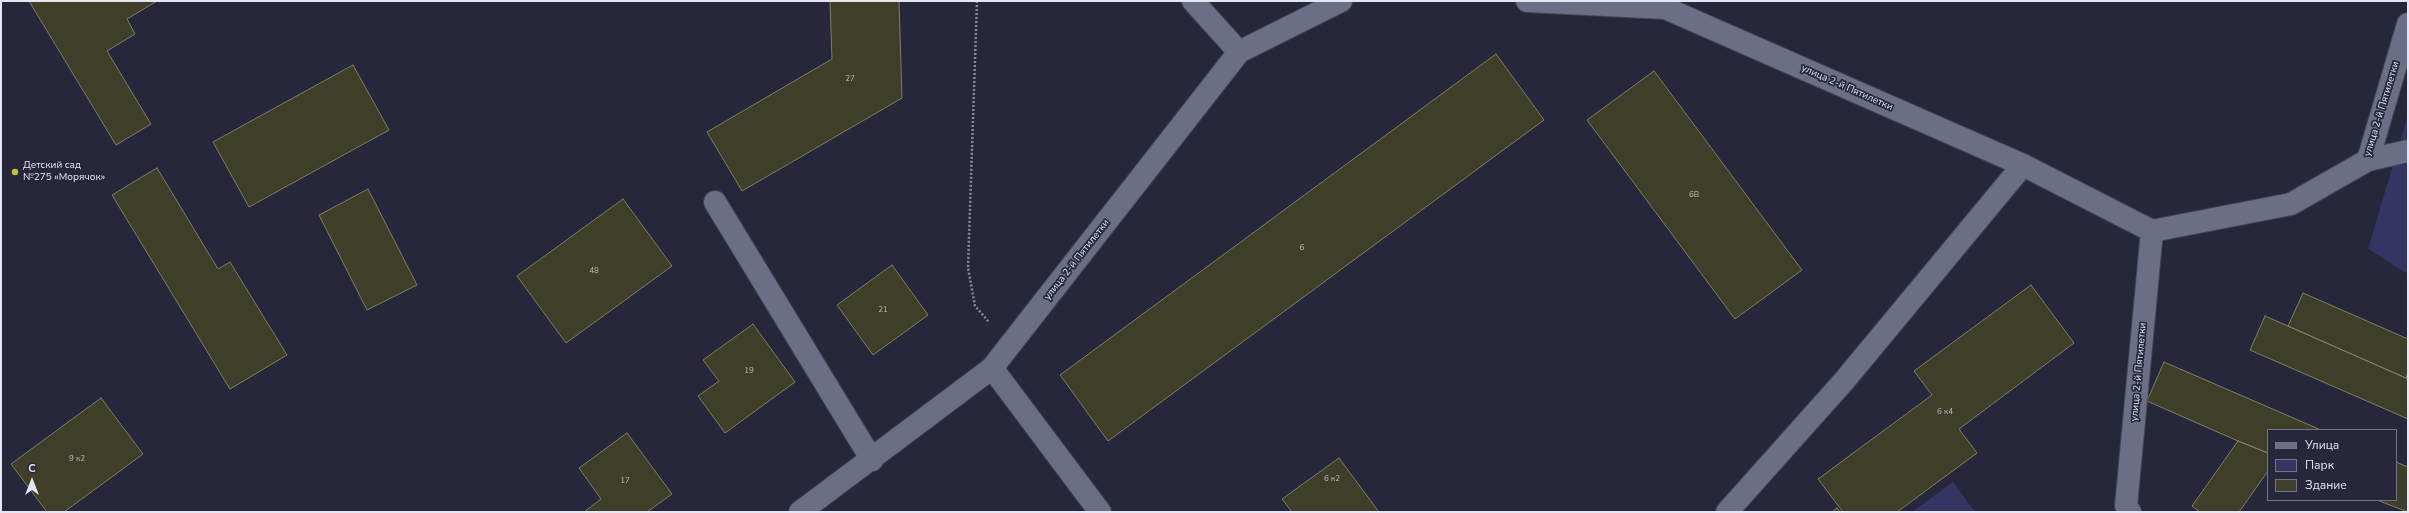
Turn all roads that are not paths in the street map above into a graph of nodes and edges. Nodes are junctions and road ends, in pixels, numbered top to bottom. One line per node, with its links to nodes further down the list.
1 (1193, 1): 5 (street)
2 (1341, 1): 5 (street, улица 2-й Пятилетки)
3 (1528, 1): 8 (street, улица 2-й Пятилетки)
4 (2408, 24): 7 (street, улица 2-й Пятилетки)
5 (1240, 52): 11 (street, улица 2-й Пятилетки)
6 (2408, 151): 7 (street)
7 (2368, 160): 10 (street, улица 2-й Пятилетки)
8 (2023, 165): 10 (street, улица 2-й Пятилетки); 15 (street)
9 (715, 202): 12 (street)
10 (2152, 230): 16 (street, улица 2-й Пятилетки)
11 (992, 368): 12 (street, улица 2-й Пятилетки); 14 (street)
12 (872, 460): 13 (street, улица 2-й Пятилетки)
13 (800, 512)
14 (1100, 512)
15 (1727, 512)
16 (2130, 512)

